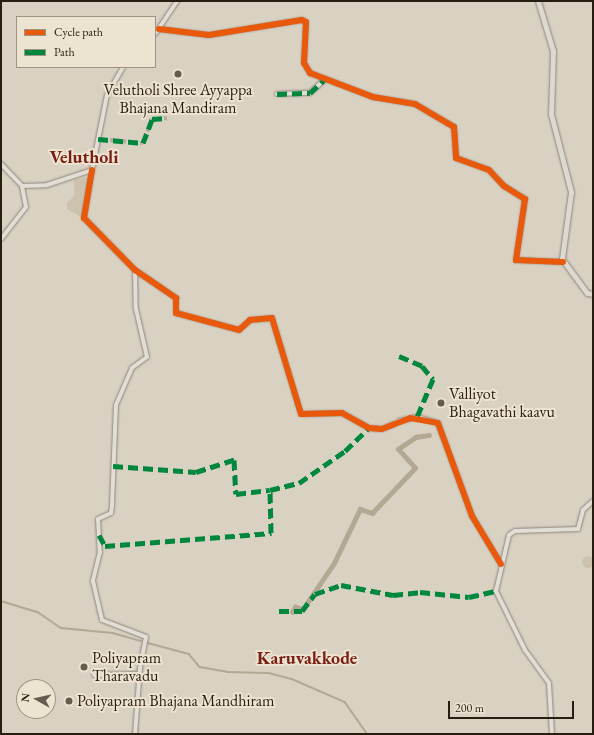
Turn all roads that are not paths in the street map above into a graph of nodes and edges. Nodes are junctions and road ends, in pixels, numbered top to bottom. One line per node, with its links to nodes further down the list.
1 (177, 1): 3 (street)
2 (538, 1): 12 (main road)
3 (159, 30): 4 (street); 6 (street)
4 (156, 33)
5 (122, 68): 9 (street)
6 (325, 79): 7 (street); 12 (street)
7 (277, 94)
8 (1, 164): 10 (street)
9 (92, 170): 10 (street); 13 (street)
10 (22, 186): 11 (street)
11 (1, 239)
12 (563, 262): 14 (main road)
13 (135, 270): 16 (street); 19 (street)
14 (593, 294)
15 (399, 421): 18 (street)
16 (394, 424)
17 (593, 502): 18 (street)
18 (501, 564): 22 (street)
19 (139, 674): 20 (street); 21 (street)
20 (94, 675)
21 (135, 734)
22 (552, 734)

